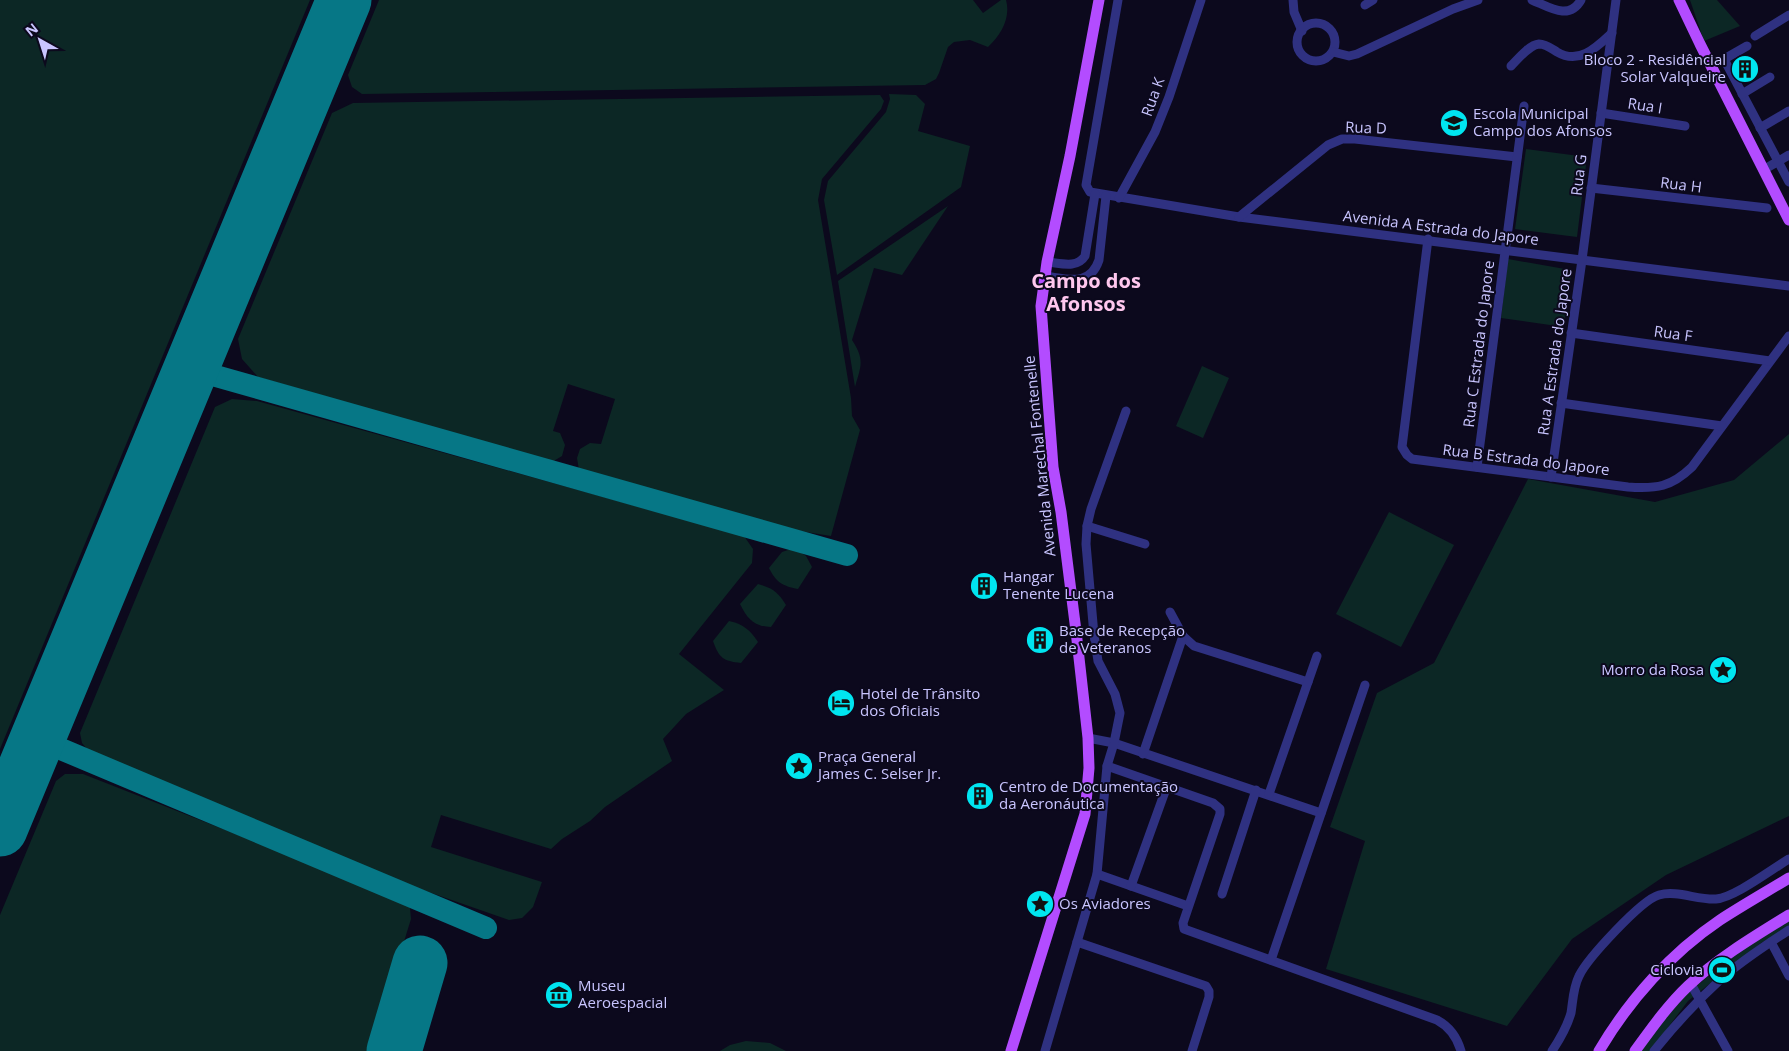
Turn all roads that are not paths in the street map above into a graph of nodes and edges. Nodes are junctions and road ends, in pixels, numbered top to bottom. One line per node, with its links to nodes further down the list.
1 (1099, 0): 42 (main road, Avenida Marechal Fontenelle)
2 (1118, 0): 31 (street)
3 (1201, 0): 33 (street, Rua K)
4 (1293, 0): 12 (street)
5 (1478, 0): 16 (street)
6 (1532, 0): 10 (street)
7 (1582, 0): 10 (street)
8 (1616, 0): 13 (street, Rua G)
9 (1681, 1): 28 (main road)
10 (1549, 4)
11 (1788, 18): 14 (street)
12 (1302, 31): 16 (street); 16 (street)
13 (1612, 33): 17 (street); 22 (street, Rua G)
14 (1755, 36)
15 (1747, 46): 19 (street)
16 (1333, 52)
17 (1511, 66)
18 (1770, 77): 19 (street)
19 (1742, 94): 24 (street)
20 (1524, 106): 26 (street, Rua C Estrada do Japore)
21 (1789, 111): 24 (street)
22 (1601, 113): 23 (street, Rua I); 30 (street, Rua G)
23 (1685, 126)
24 (1760, 128): 27 (street)
25 (1789, 155): 27 (street)
26 (1517, 157): 35 (street, Rua D); 40 (street, Rua C Estrada do Japore)
27 (1778, 162): 28 (street); 29 (street)
28 (1762, 170): 36 (main road)
29 (1789, 182)
30 (1592, 188): 34 (street, Rua H); 41 (street, Rua G)
31 (1093, 193): 32 (street, Avenida A Estrada do Japore); 37 (street)
32 (1106, 196): 33 (street, Avenida A Estrada do Japore); 38 (street)
33 (1119, 198): 35 (street, Avenida A Estrada do Japore)
34 (1767, 208)
35 (1239, 217): 39 (street, Avenida A Estrada do Japore)
36 (1789, 220)
37 (1090, 221): 38 (street); 43 (street)
38 (1103, 223): 44 (street)
39 (1428, 239): 40 (street, Avenida A Estrada do Japore); 53 (street, Rua B Estrada do Japore)
40 (1505, 250): 41 (street, Avenida A Estrada do Japore); 53 (street, Rua C Estrada do Japore)
41 (1582, 260): 46 (street, Avenida A Estrada do Japore); 47 (street, Rua A Estrada do Japore)
42 (1047, 262): 43 (street); 45 (main road, Avenida Marechal Fontenelle)
43 (1082, 262): 44 (street)
44 (1092, 273): 45 (street)
45 (1045, 276): 62 (main road, Avenida Marechal Fontenelle)
46 (1789, 286)
47 (1571, 333): 49 (street, Rua F); 50 (street, Rua A Estrada do Japore)
48 (1789, 336): 49 (street, Rua B Estrada do Japore)
49 (1770, 362): 52 (street, Rua B Estrada do Japore)
50 (1561, 403): 52 (street); 54 (street, Rua A Estrada do Japore)
51 (1126, 411): 55 (street)
52 (1722, 426): 54 (street, Rua B Estrada do Japore)
53 (1477, 467): 54 (street, Rua B Estrada do Japore)
54 (1551, 477)
55 (1086, 526): 56 (street); 63 (street)
56 (1146, 544)
57 (1170, 612): 58 (street)
58 (1183, 636): 60 (street); 64 (street)
59 (1317, 656): 60 (street)
60 (1308, 682): 68 (street)
61 (1364, 685): 69 (street)
62 (1088, 738): 63 (street); 84 (main road, Avenida Marechal Fontenelle)
63 (1114, 743): 64 (street); 65 (street)
64 (1142, 754): 67 (street)
65 (1107, 766): 66 (street); 71 (street)
66 (1167, 786): 73 (street); 75 (street)
67 (1256, 790): 68 (street); 74 (street)
68 (1269, 794): 69 (street)
69 (1321, 813): 80 (street)
70 (1789, 859): 88 (street)
71 (1097, 874): 73 (street); 78 (street)
72 (1789, 878): 89 (main road)
73 (1132, 886): 75 (street)
74 (1222, 894)
75 (1188, 906): 80 (street)
76 (1789, 915): 82 (main road)
77 (1789, 930): 79 (street)
78 (1077, 942): 85 (street); 86 (street)
79 (1771, 942): 81 (street); 83 (street)
80 (1271, 960): 87 (street)
81 (1789, 976)
82 (1691, 984): 83 (street); 90 (main road)
83 (1700, 999): 91 (street); 92 (street)
84 (1011, 1051)
85 (1045, 1051)
86 (1192, 1051)
87 (1461, 1051)
88 (1552, 1051)
89 (1599, 1051)
90 (1635, 1051)
91 (1654, 1051)
92 (1728, 1051)

